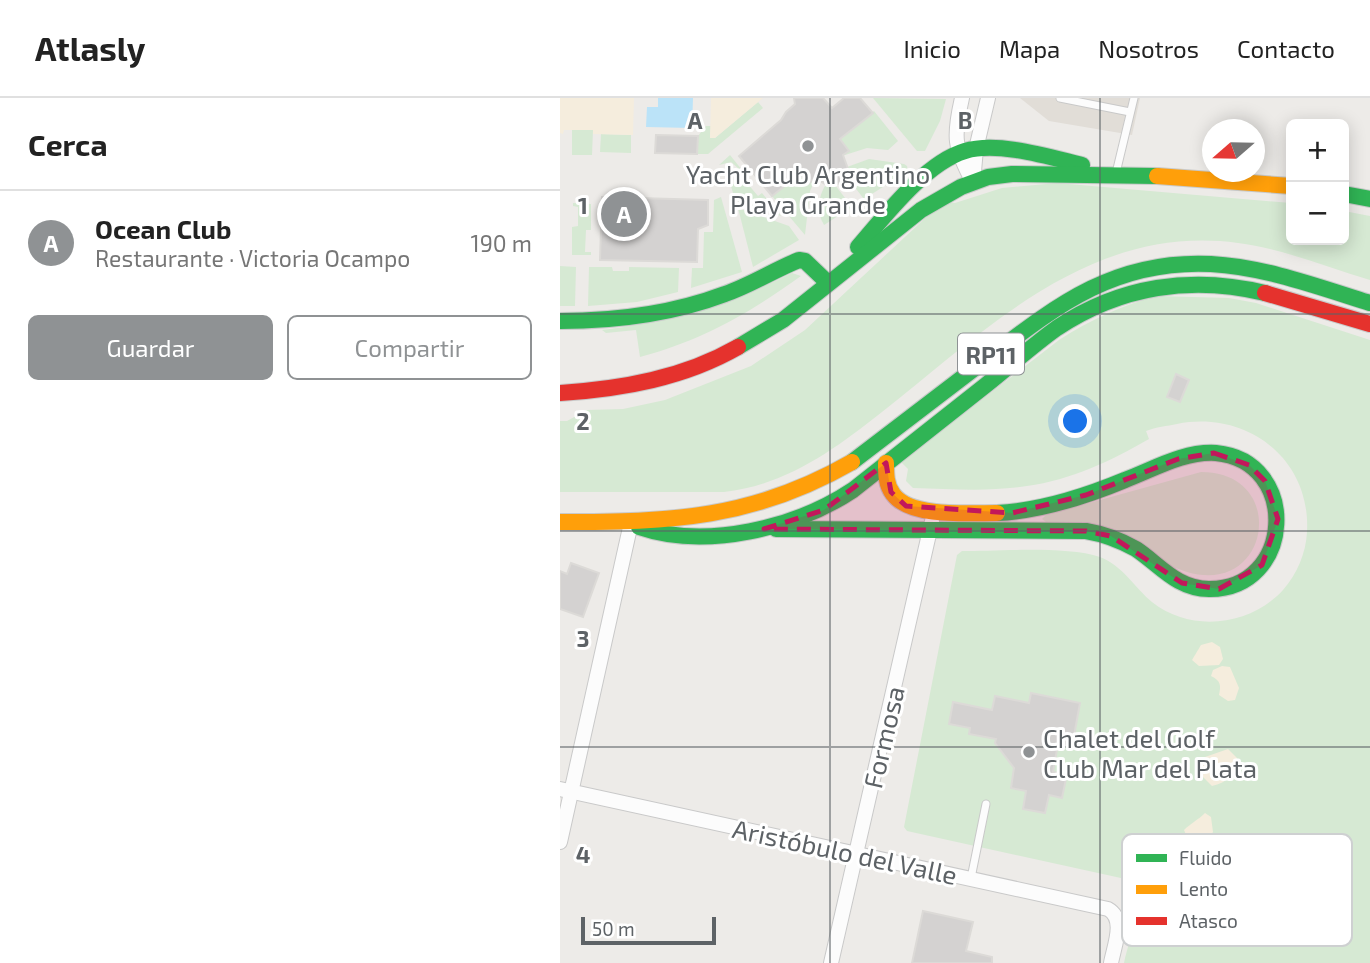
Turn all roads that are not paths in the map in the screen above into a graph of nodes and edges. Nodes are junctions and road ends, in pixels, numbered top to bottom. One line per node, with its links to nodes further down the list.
1 (962, 98): 7 (street)
2 (988, 98): 6 (street)
3 (1060, 98): 5 (lane)
4 (1134, 98): 5 (lane)
5 (1130, 112): 8 (lane)
6 (976, 149): 7 (main road); 8 (main road); 9 (street)
7 (958, 154): 9 (street); 13 (main road)
8 (1116, 174): 9 (main road); 10 (main road)
9 (972, 182): 13 (main road)
10 (1286, 187)
11 (1349, 195): 12 (main road)
12 (1370, 199)
13 (827, 282): 15 (main road); 17 (main road)
14 (1370, 303): 21 (main road, RP11)
15 (560, 321)
16 (1370, 324): 18 (main road, RP11)
17 (560, 393)
18 (886, 463): 19 (main road); 22 (main road, RP11)
19 (934, 511): 23 (street, Formosa); 23 (main road)
20 (560, 522): 21 (main road, RP11)
21 (631, 523): 22 (main road, RP11); 24 (street)
22 (764, 529): 23 (main road)
23 (930, 530): 27 (street, Formosa)
24 (566, 790): 26 (street); 27 (street, Aristóbulo del Valle)
25 (986, 804): 28 (lane)
26 (560, 842)
27 (856, 853): 28 (street, Aristóbulo del Valle); 29 (street, Formosa)
28 (971, 878): 30 (street, Aristóbulo del Valle)
29 (831, 963)
30 (1111, 963)

